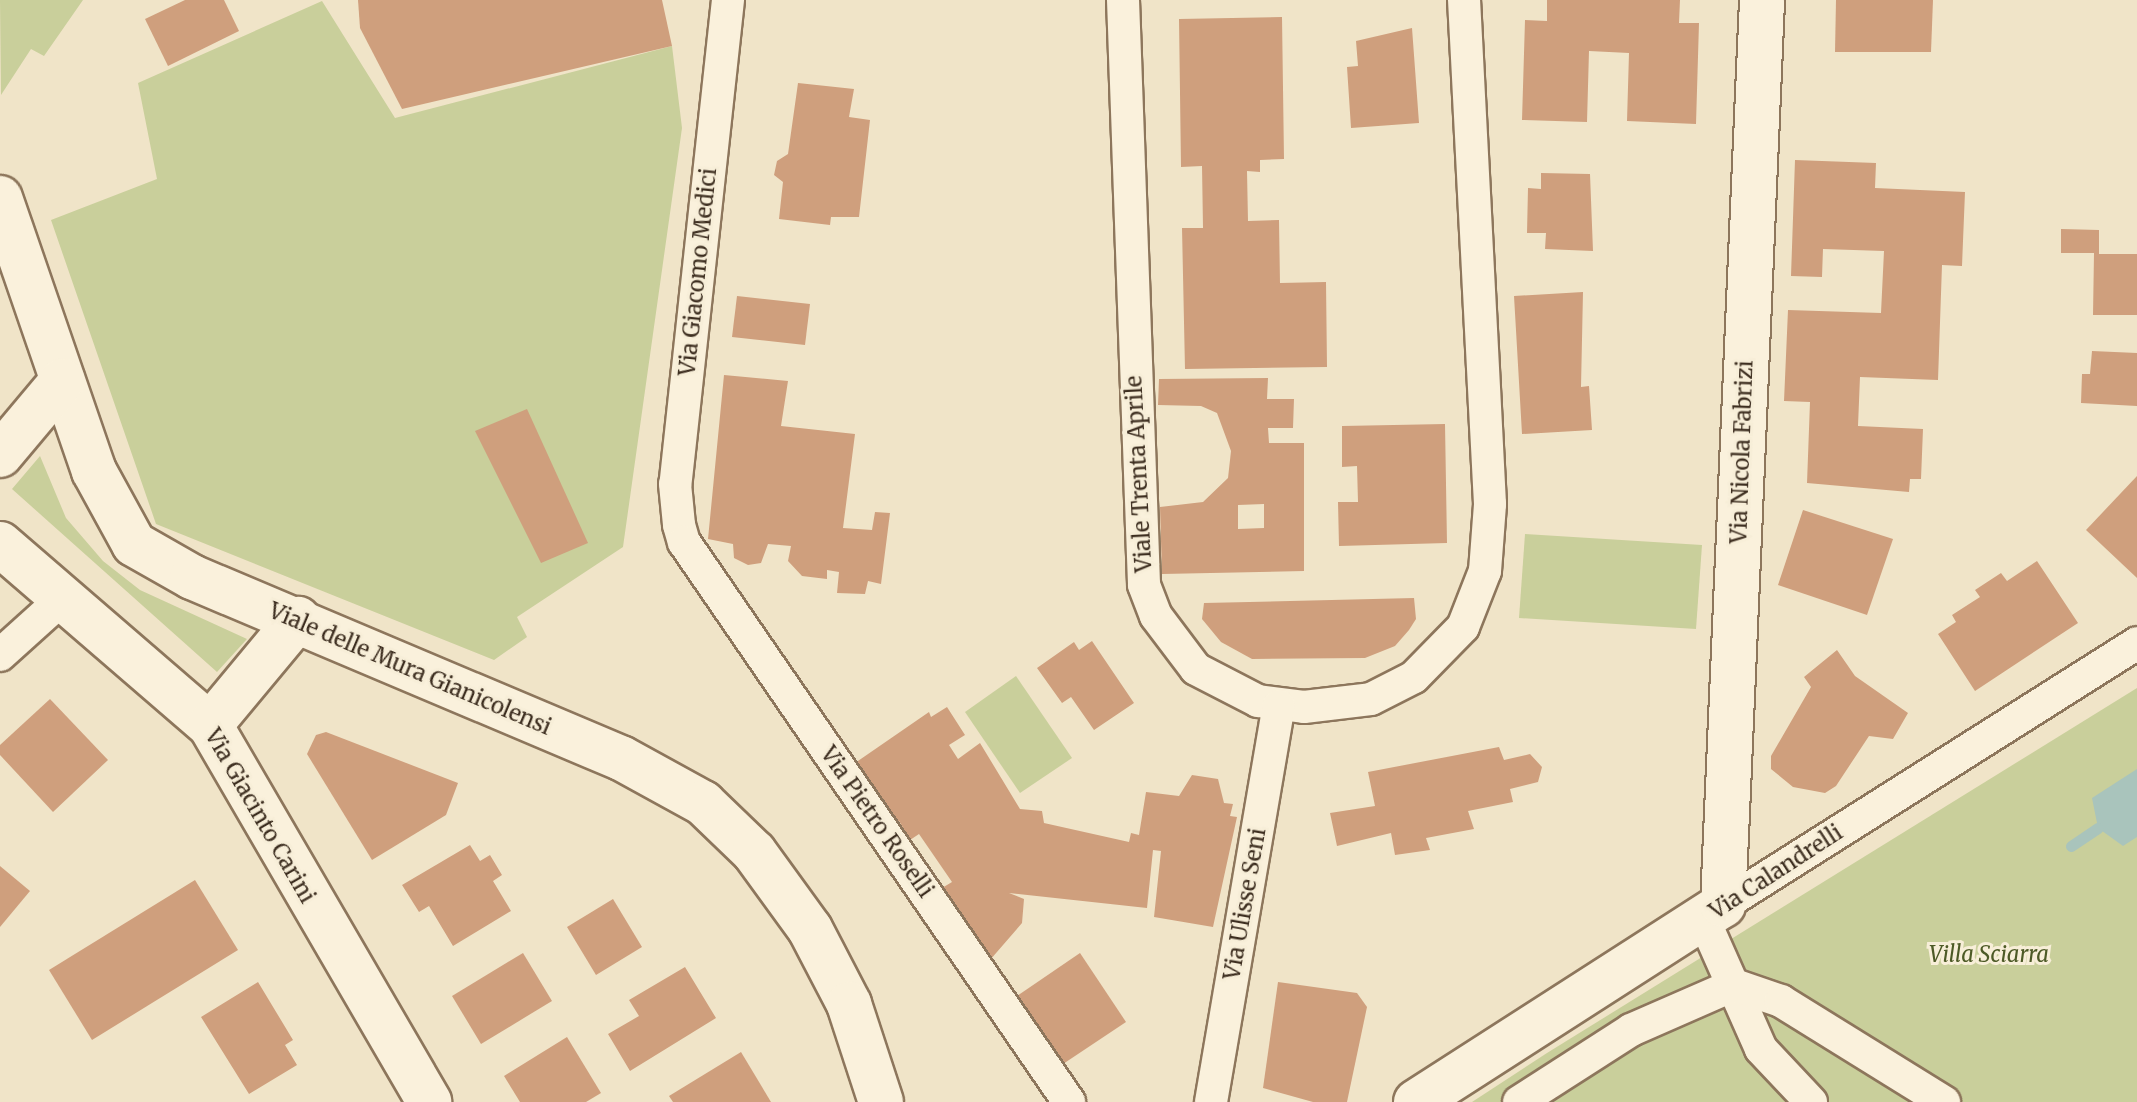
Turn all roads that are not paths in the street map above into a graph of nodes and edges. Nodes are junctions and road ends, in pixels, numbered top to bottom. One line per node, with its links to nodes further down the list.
1 (728, 0): 8 (street, Via Giacomo Medici)
2 (1123, 0): 14 (street, Viale Trenta Aprile)
3 (1464, 0): 14 (street, Viale Trenta Aprile)
4 (1762, 0): 16 (street, Via Nicola Fabrizi)
5 (0, 198): 6 (street, Viale delle Mura Gianicolensi)
6 (62, 381): 7 (street); 11 (street, Viale delle Mura Gianicolensi)
7 (0, 455)
8 (684, 542): 20 (street, Via Pietro Roselli)
9 (0, 544): 10 (street, Via Giacinto Carini)
10 (63, 598): 13 (street); 15 (street, Via Giacinto Carini)
11 (298, 619): 15 (street); 19 (street, Viale delle Mura Gianicolensi)
12 (2137, 643): 16 (street, Via Calandrelli)
13 (0, 655)
14 (1279, 706): 21 (street, Via Ulisse Seni)
15 (210, 725): 18 (street, Via Giacinto Carini)
16 (1713, 912): 17 (street); 22 (street, Via Calandrelli)
17 (1734, 985): 23 (street); 24 (street); 25 (street)
18 (429, 1102)
19 (881, 1102)
20 (1069, 1102)
21 (1211, 1102)
22 (1416, 1102)
23 (1519, 1102)
24 (1811, 1102)
25 (1944, 1102)

